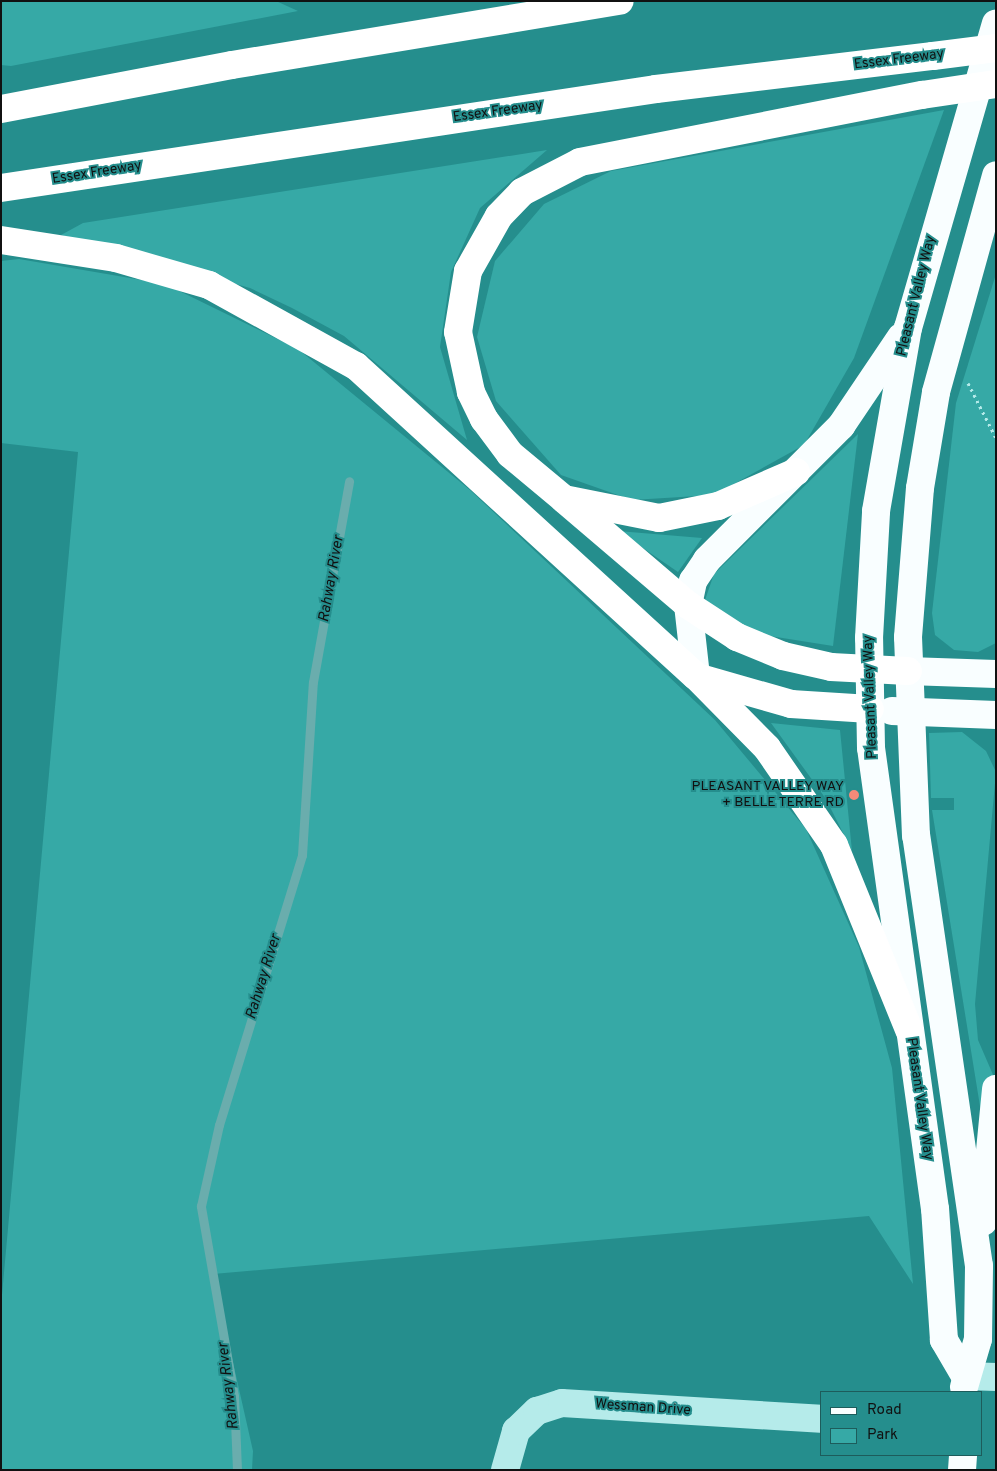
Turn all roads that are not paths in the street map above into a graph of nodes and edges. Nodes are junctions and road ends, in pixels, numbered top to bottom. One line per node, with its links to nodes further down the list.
1 (620, 1): 5 (highway)
2 (996, 23): 9 (main road, Pleasant Valley Way)
3 (996, 48): 7 (highway, Essex Freeway, bridge)
4 (996, 84): 11 (highway, bridge)
5 (1, 109)
6 (996, 175): 14 (main road)
7 (1, 188)
8 (1, 240): 16 (highway)
9 (908, 328): 10 (main road); 13 (main road, Pleasant Valley Way)
10 (796, 472): 11 (highway); 12 (main road)
11 (564, 499): 12 (highway)
12 (688, 605): 13 (highway); 16 (main road)
13 (869, 668): 14 (highway); 17 (main road, Pleasant Valley Way)
14 (908, 670): 15 (main road); 18 (main road)
15 (996, 674)
16 (696, 676): 17 (highway); 20 (highway)
17 (870, 709): 18 (main road); 20 (main road, Pleasant Valley Way)
18 (909, 712): 19 (main road); 22 (main road)
19 (996, 715)
20 (909, 1030): 24 (main road, Pleasant Valley Way)
21 (996, 1089): 22 (main road)
22 (979, 1266): 24 (main road)
23 (996, 1377): 24 (street)
24 (964, 1384)
25 (820, 1419): 27 (street, Wessman Drive)
26 (963, 1456): 28 (main road)
27 (505, 1470)
28 (962, 1470)

